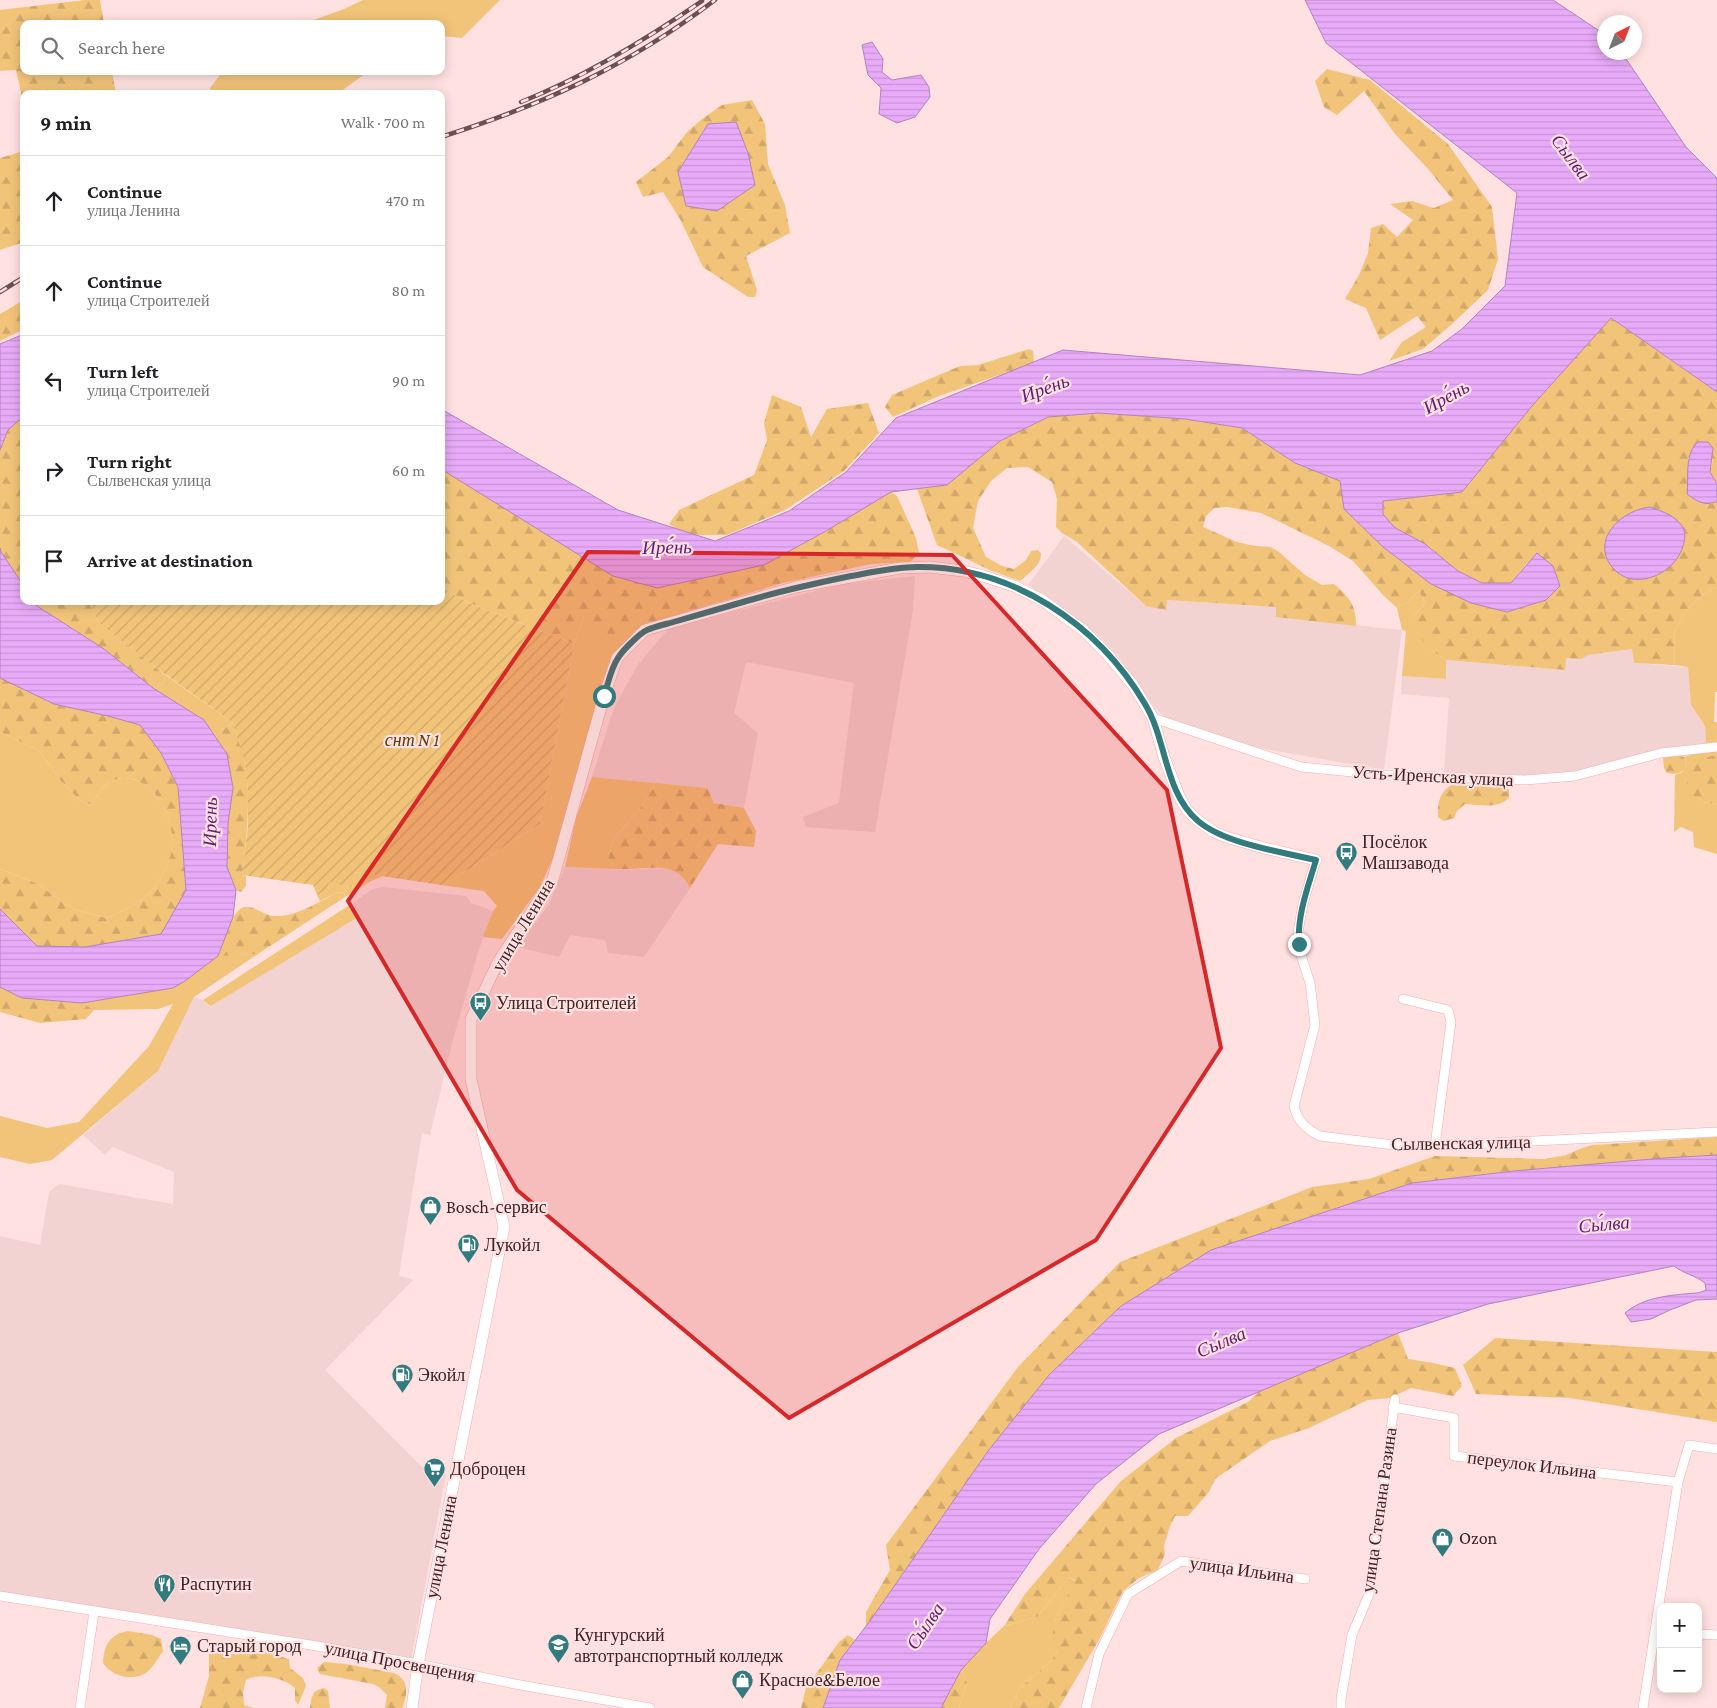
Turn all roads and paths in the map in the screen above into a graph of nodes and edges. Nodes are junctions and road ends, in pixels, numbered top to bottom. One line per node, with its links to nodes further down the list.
1 (1153, 718): 2 (street, Усть-Иренская улица); 3 (street); 17 (street, улица Ленина)
2 (1717, 747)
3 (1316, 860): 6 (street, Сылвенская улица)
4 (1403, 999): 6 (street)
5 (1717, 1132): 6 (street, Сылвенская улица)
6 (1435, 1146)
7 (1394, 1403): 9 (street, переулок Ильина); 22 (street, улица Степана Разина)
8 (1717, 1448): 9 (street)
9 (1678, 1482): 12 (street)
10 (1305, 1579): 21 (street, улица Ильина)
11 (0, 1596): 13 (street, улица Просвещения)
12 (1662, 1603)
13 (94, 1612): 17 (street, улица Просвещения); 18 (street)
14 (1702, 1634): 15 (street)
15 (1717, 1635)
16 (1657, 1637): 23 (street)
17 (418, 1664): 19 (street, улица Ленина); 20 (street, улица Просвещения)
18 (80, 1708)
19 (412, 1708)
20 (650, 1708)
21 (1086, 1708)
22 (1341, 1708)
23 (1644, 1708)

